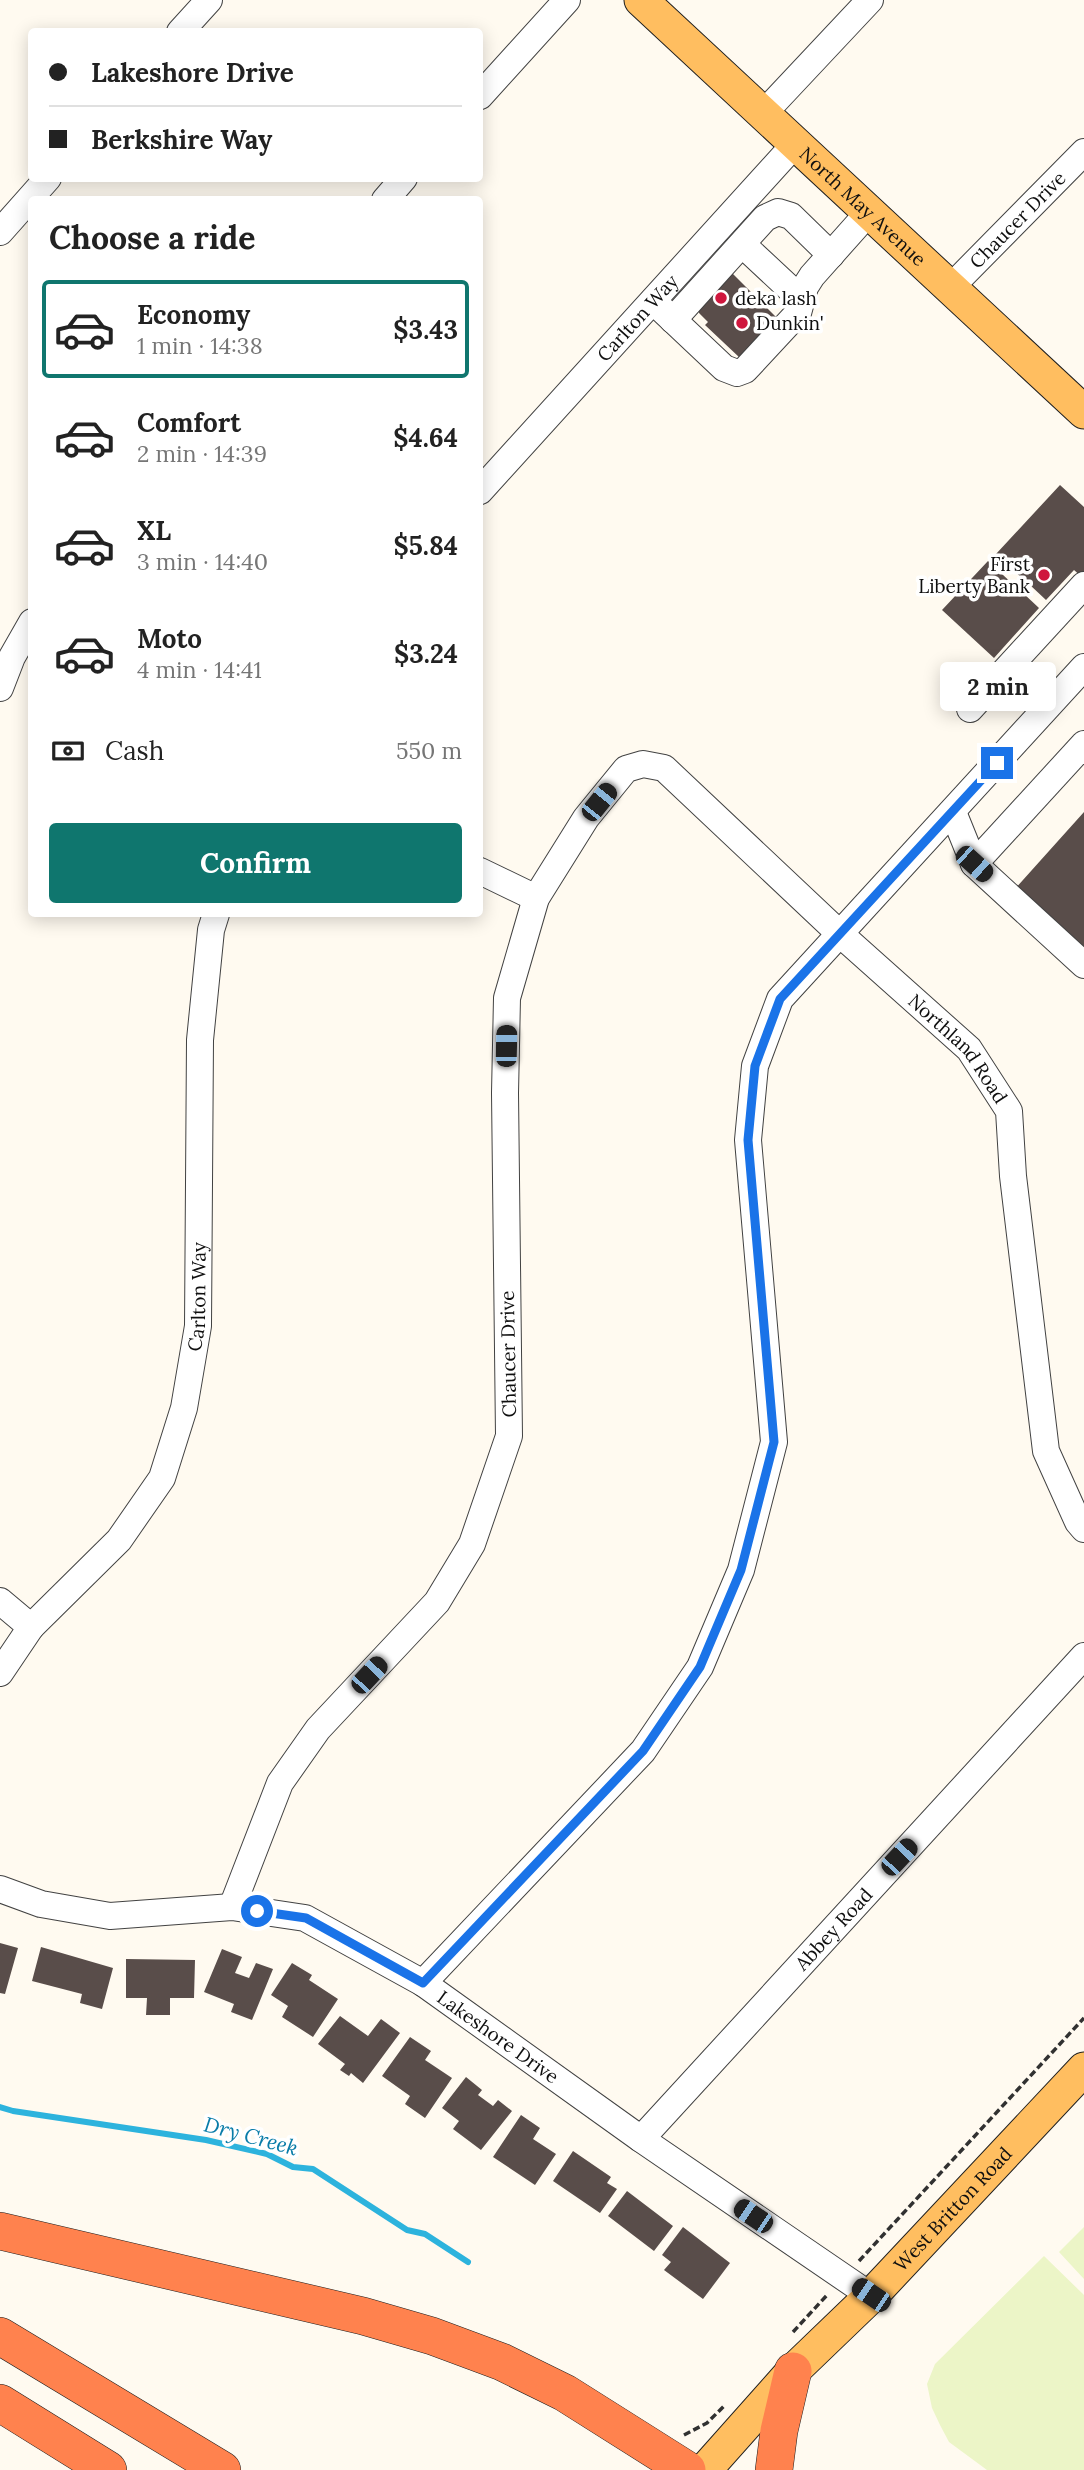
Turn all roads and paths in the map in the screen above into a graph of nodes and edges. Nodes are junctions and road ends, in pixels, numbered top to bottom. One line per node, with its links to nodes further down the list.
1 (209, 0): 5 (street)
2 (567, 0): 6 (street)
3 (641, 0): 7 (main road, North May Avenue)
4 (870, 0): 7 (street)
5 (184, 28)
6 (483, 93)
7 (763, 114): 8 (main road, North May Avenue)
8 (795, 144): 15 (main road, North May Avenue); 21 (street, Carlton Way)
9 (1084, 152): 19 (street, Chaucer Drive)
10 (44, 182): 12 (street)
11 (401, 182): 13 (street)
12 (32, 196)
13 (388, 196)
14 (28, 200): 16 (street)
15 (869, 212): 18 (street); 19 (main road, North May Avenue)
16 (0, 232)
17 (742, 244): 18 (street); 20 (street); 22 (street)
18 (831, 255): 20 (street)
19 (950, 288): 23 (main road, North May Avenue)
20 (802, 300): 22 (street)
21 (653, 301): 22 (street); 24 (street, Carlton Way)
22 (673, 320)
23 (1084, 412)
24 (483, 488)
25 (1084, 585): 30 (street)
26 (28, 630): 27 (street)
27 (14, 659): 29 (street)
28 (1084, 669): 33 (street)
29 (0, 688)
30 (970, 709)
31 (1084, 744): 34 (street)
32 (643, 764): 36 (street, Chaucer Drive); 38 (street, Northland Road)
33 (953, 812): 34 (street); 38 (street)
34 (974, 864): 39 (street)
35 (483, 872): 36 (street)
36 (536, 898): 46 (street, Chaucer Drive)
37 (215, 917): 42 (street, Carlton Way)
38 (839, 933): 40 (street, Northland Road); 47 (street)
39 (1084, 965)
40 (1084, 1530)
41 (0, 1601): 42 (street)
42 (31, 1627): 44 (street)
43 (1084, 1656): 50 (street, Abbey Road)
44 (0, 1673)
45 (0, 1889): 46 (street, Lakeshore Drive)
46 (232, 1907): 47 (street, Lakeshore Drive)
47 (423, 1983): 50 (street, Lakeshore Drive)
48 (1084, 2018): 52 (path, West Britton Road)
49 (1084, 2069): 53 (main road, West Britton Road)
50 (640, 2139): 53 (street, Lakeshore Drive)
51 (0, 2231): 59 (highway)
52 (856, 2264)
53 (871, 2295): 56 (main road, West Britton Road)
54 (823, 2300): 56 (path)
55 (0, 2336): 61 (highway)
56 (790, 2355): 62 (main road, West Britton Road); 63 (highway)
57 (0, 2403): 60 (highway)
58 (726, 2404): 59 (path)
59 (681, 2454)
60 (108, 2470)
61 (222, 2470)
62 (705, 2470)
63 (774, 2470)

